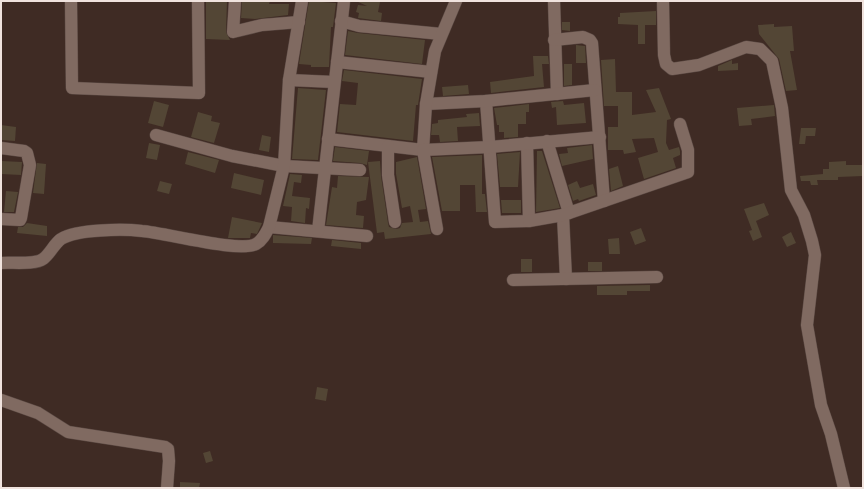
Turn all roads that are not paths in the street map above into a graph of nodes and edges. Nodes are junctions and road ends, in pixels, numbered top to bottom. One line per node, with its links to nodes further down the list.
1 (71, 1): 2 (street)
2 (198, 1)
3 (235, 1): 10 (street)
4 (302, 1): 10 (street)
5 (344, 1): 9 (street)
6 (456, 1): 11 (street)
7 (554, 1): 12 (street)
8 (663, 1): 49 (street)
9 (342, 21): 11 (street); 13 (street)
10 (299, 22): 15 (street)
11 (441, 34): 14 (street)
12 (554, 40): 17 (street); 18 (street)
13 (337, 62): 14 (street); 16 (street)
14 (431, 72): 20 (street)
15 (290, 80): 16 (street); 31 (street)
16 (334, 82): 24 (street)
17 (595, 90): 18 (street); 23 (street)
18 (557, 94): 19 (street)
19 (486, 101): 20 (street); 28 (street)
20 (426, 104): 30 (street)
21 (680, 124): 34 (street)
22 (156, 136): 31 (street)
23 (600, 137): 25 (street); 34 (street)
24 (328, 139): 27 (street); 32 (street)
25 (547, 141): 26 (street); 35 (street)
26 (527, 143): 28 (street); 37 (street)
27 (388, 146): 30 (street); 38 (street)
28 (490, 147): 30 (street); 37 (street)
29 (1, 148): 36 (street)
30 (423, 150): 40 (street)
31 (284, 166): 32 (street); 39 (street)
32 (325, 168): 33 (street); 41 (street)
33 (360, 170)
34 (604, 201): 35 (street)
35 (566, 214): 37 (street); 45 (street)
36 (1, 219)
37 (528, 221)
38 (395, 222)
39 (269, 227): 41 (street); 43 (street)
40 (437, 229)
41 (318, 231): 42 (street)
42 (367, 236)
43 (1, 263)
44 (657, 277): 45 (street)
45 (566, 279): 46 (street)
46 (513, 280)
47 (1, 400): 48 (street)
48 (167, 488)
49 (844, 488)

